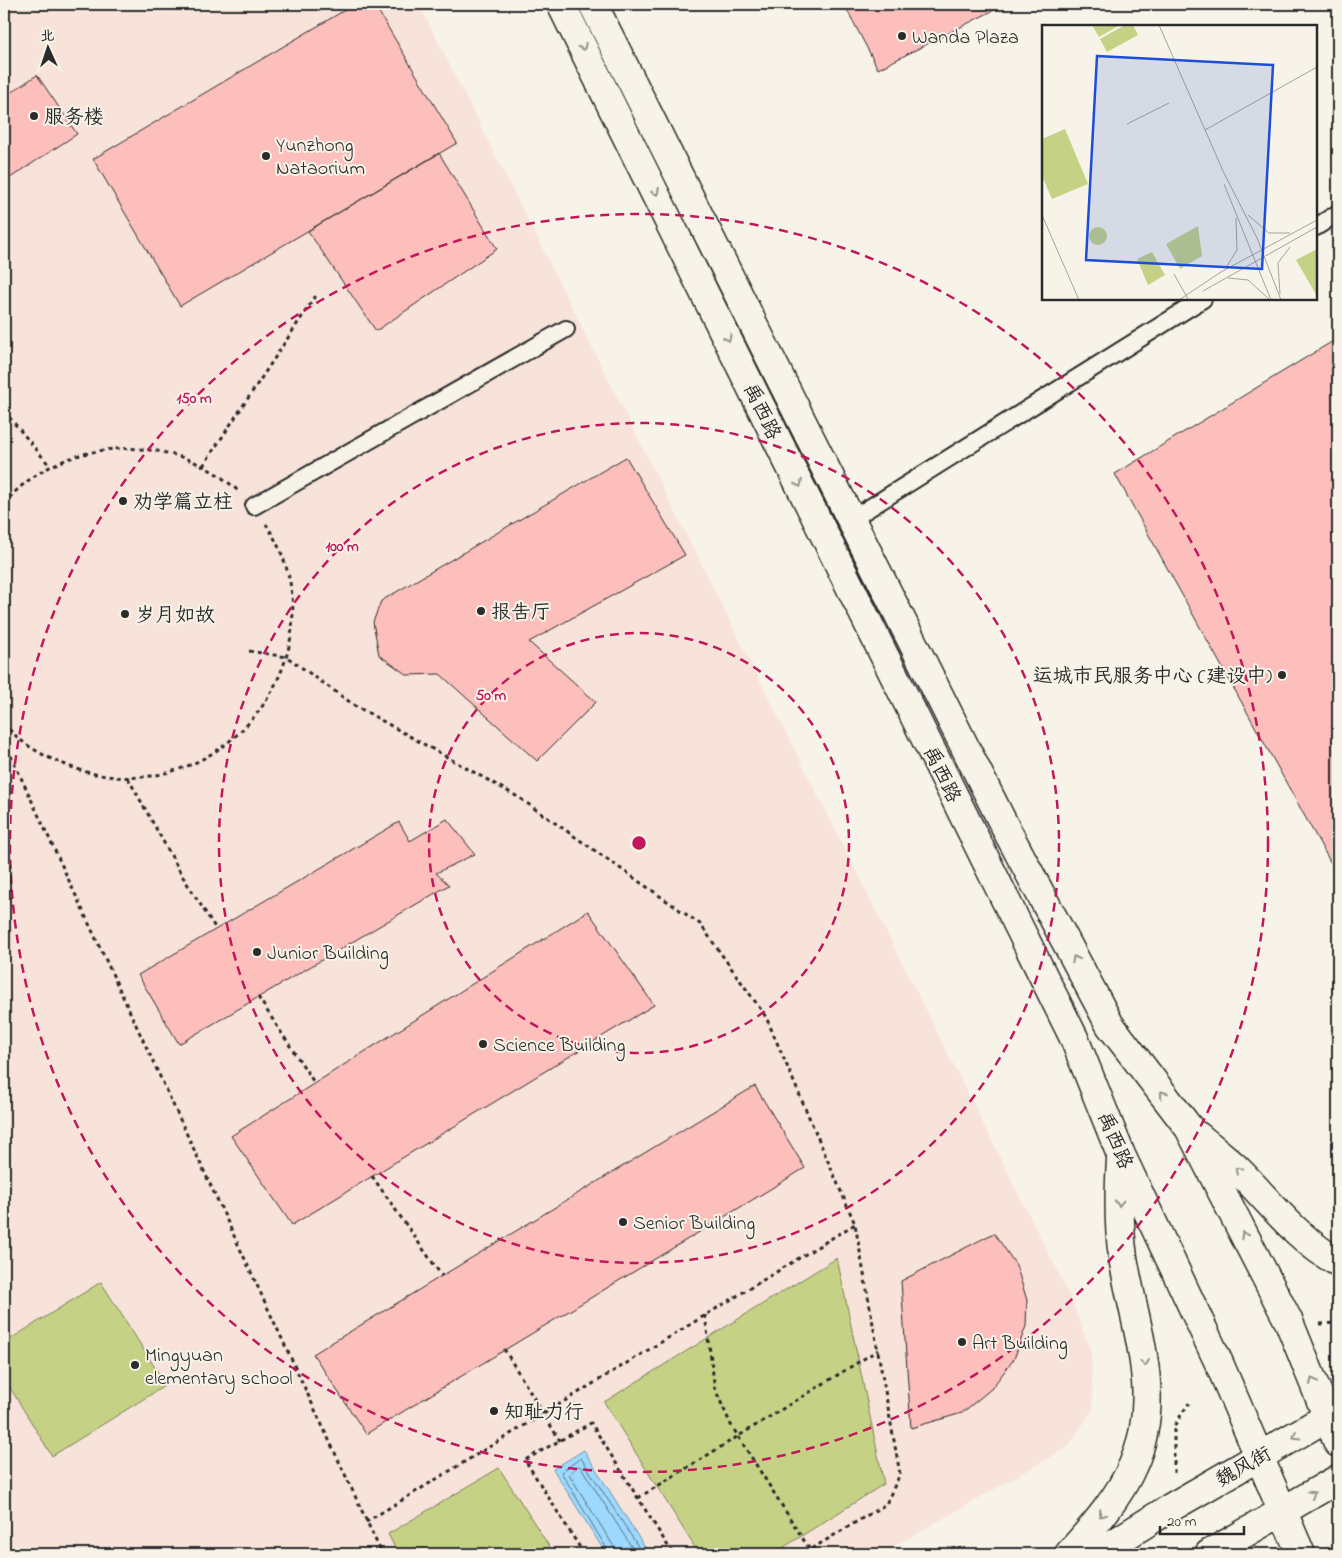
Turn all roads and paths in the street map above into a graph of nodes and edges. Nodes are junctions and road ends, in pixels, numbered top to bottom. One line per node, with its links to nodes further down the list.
1 (561, 4): 23 (main road, 禹西路, one-way to 23)
2 (593, 4): 13 (main road, 禹西路)
3 (1338, 213): 4 (lane)
4 (1317, 226)
5 (317, 294): 10 (path)
6 (1201, 300): 13 (lane)
7 (566, 329): 12 (lane)
8 (4, 411): 9 (path)
9 (50, 466): 10 (path); 11 (path)
10 (203, 466): 12 (path)
11 (4, 504)
12 (254, 506): 15 (path)
13 (850, 520): 22 (main road, 禹西路, one-way to 13)
14 (250, 651): 15 (path)
15 (287, 657): 18 (path); 25 (path)
16 (4, 723): 18 (path)
17 (4, 741): 44 (path)
18 (128, 778): 19 (path)
19 (216, 929)
20 (258, 998): 21 (path)
21 (315, 1084)
22 (1189, 1128): 26 (main road, one-way to 22); 35 (main road, 禹西路, one-way to 22)
23 (1121, 1155): 39 (main road, 禹西路); 50 (main road, one-way to 50)
24 (372, 1176): 27 (path)
25 (855, 1224): 28 (path); 32 (path)
26 (1338, 1262)
27 (442, 1276)
28 (705, 1315): 34 (path); 36 (path)
29 (1338, 1323): 30 (path)
30 (1320, 1324)
31 (504, 1349): 34 (path)
32 (878, 1350): 36 (path); 45 (path)
33 (1189, 1403): 40 (path)
34 (544, 1413): 37 (path); 44 (path)
35 (1333, 1414): 38 (main road, 禹西路); 39 (main road, 魏风街, one-way to 39)
36 (739, 1436): 42 (path); 45 (path)
37 (560, 1441): 42 (path); 47 (path)
38 (1338, 1443)
39 (1259, 1456): 43 (main road, 禹西路); 51 (main road, 魏风街)
40 (1174, 1479)
41 (1338, 1479): 43 (main road, one-way to 41)
42 (638, 1498): 48 (path)
43 (1283, 1511): 52 (main road); 53 (main road, 禹西路)
44 (366, 1522): 46 (path)
45 (810, 1550): 49 (path)
46 (382, 1554)
47 (584, 1554)
48 (673, 1554)
49 (803, 1554)
50 (1069, 1554)
51 (1097, 1554)
52 (1210, 1554)
53 (1301, 1554)

